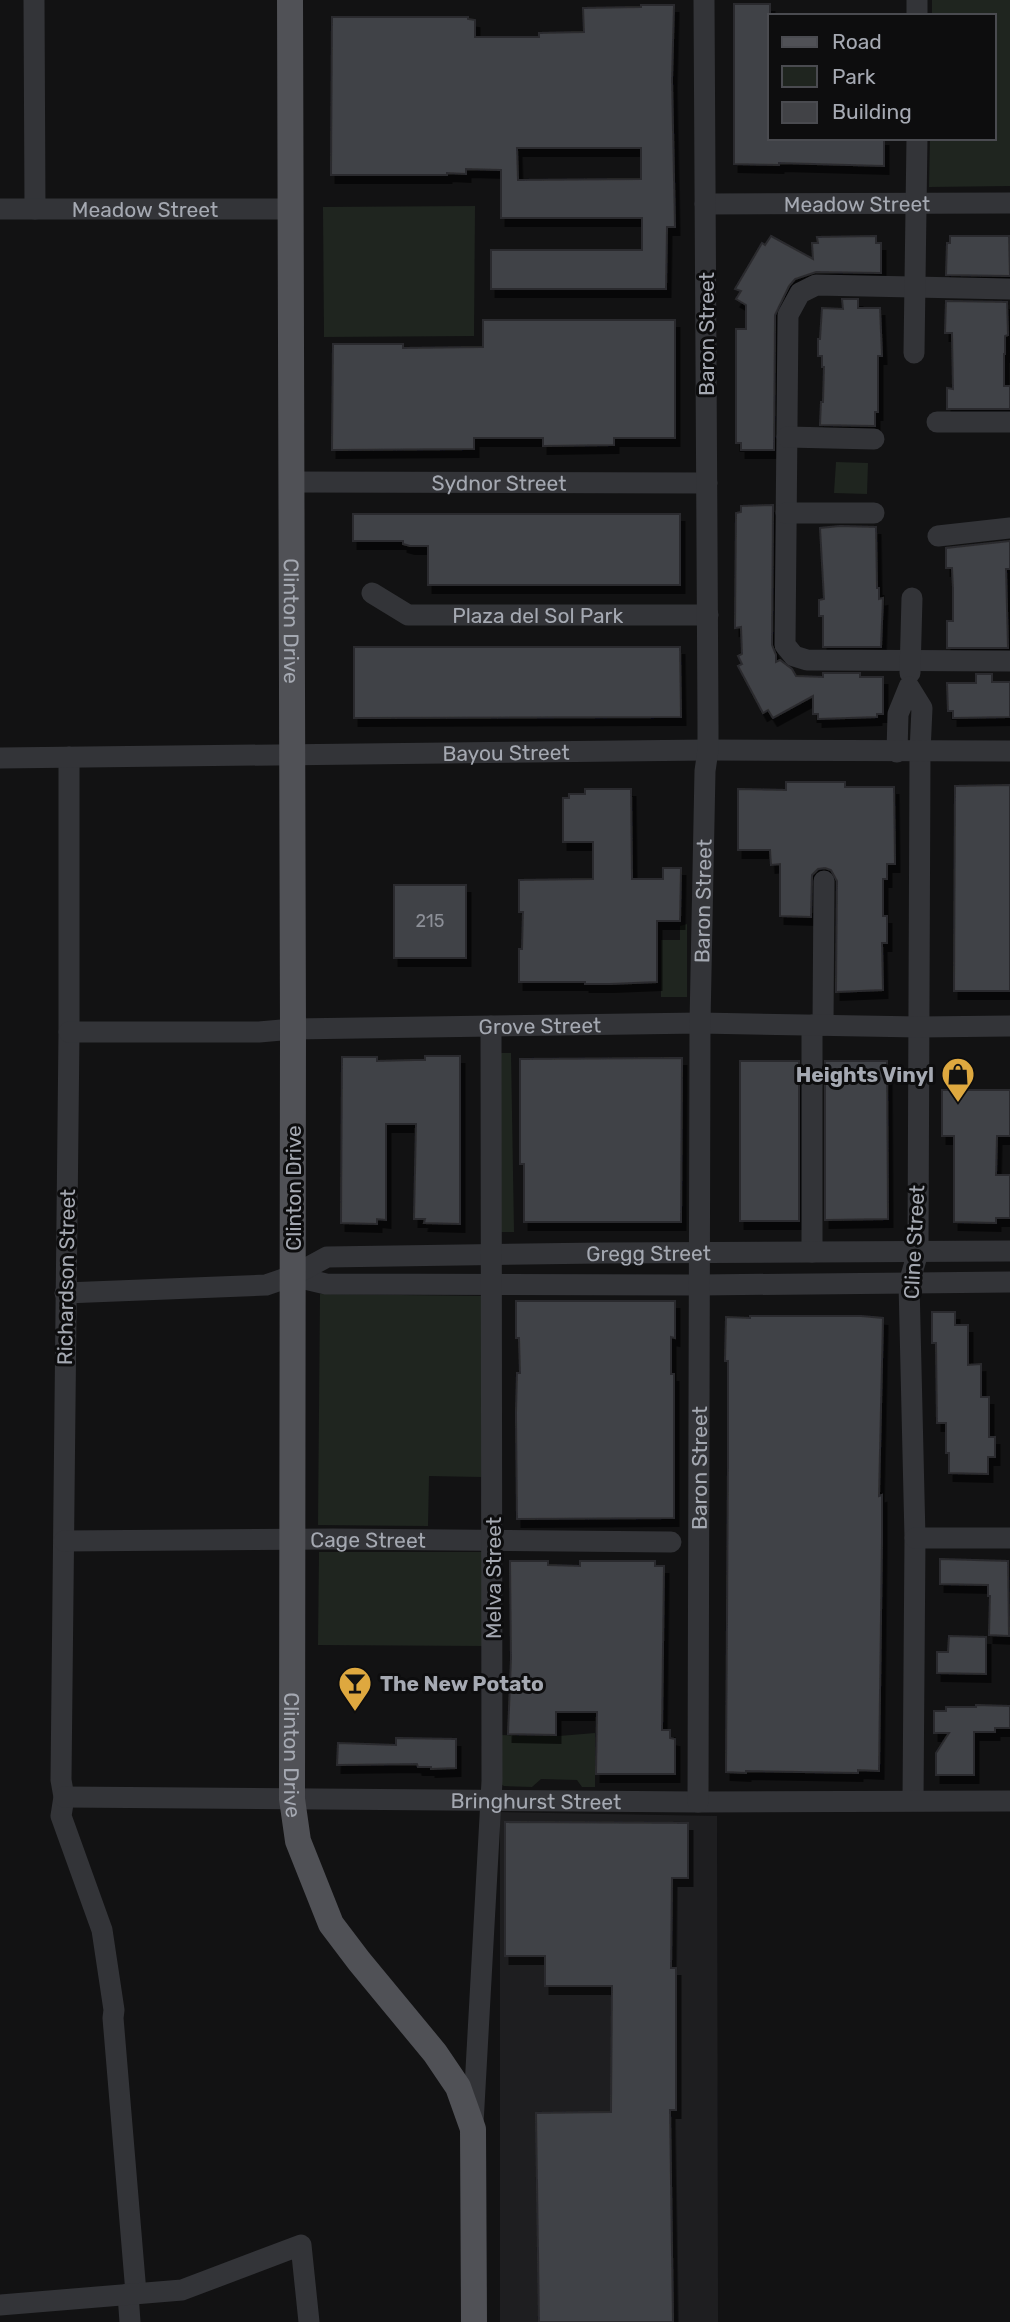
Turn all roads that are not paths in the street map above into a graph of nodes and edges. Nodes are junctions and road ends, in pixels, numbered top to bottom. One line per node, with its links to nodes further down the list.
1 (34, 0): 9 (street)
2 (290, 0): 10 (main road, Clinton Drive)
3 (704, 0): 7 (street, Baron Street)
4 (917, 140): 5 (street)
5 (917, 203): 6 (street, Meadow Street); 7 (street, Meadow Street); 11 (street)
6 (1010, 203)
7 (705, 204): 19 (street, Baron Street)
8 (0, 209): 9 (street, Meadow Street)
9 (35, 209): 10 (street, Meadow Street)
10 (291, 209): 18 (main road, Clinton Drive)
11 (915, 287): 12 (street); 13 (street); 16 (street)
12 (1010, 289)
13 (914, 353)
14 (937, 422): 15 (street)
15 (1010, 422)
16 (787, 437): 17 (street); 20 (street)
17 (874, 439)
18 (291, 482): 19 (street, Sydnor Street); 34 (main road, Clinton Drive)
19 (707, 483): 26 (street, Baron Street)
20 (786, 513): 21 (street); 27 (street)
21 (874, 513)
22 (1010, 528): 23 (street)
23 (938, 536)
24 (372, 593): 26 (street, Plaza del Sol Park)
25 (912, 598): 27 (street, Cline Street)
26 (708, 615): 30 (street, Baron Street)
27 (910, 660): 28 (street); 29 (street, Cline Street)
28 (1010, 661)
29 (909, 687): 32 (street, Cline Street); 33 (street, Cline Street)
30 (708, 750): 32 (street, Bayou Street); 34 (street, Bayou Street); 38 (street, Baron Street)
31 (1010, 751): 33 (street, Bayou Street)
32 (897, 752): 33 (street, Bayou Street)
33 (920, 752): 42 (street, Cline Street)
34 (293, 755): 35 (street, Bayou Street); 43 (main road, Clinton Drive)
35 (69, 757): 36 (street, Bayou Street); 44 (street, Richardson Street)
36 (0, 758)
37 (824, 881): 39 (street)
38 (701, 1023): 39 (street, Grove Street); 41 (street, Grove Street); 48 (street, Baron Street)
39 (818, 1025): 42 (street, Grove Street); 46 (street)
40 (1010, 1026): 42 (street, Grove Street)
41 (491, 1027): 43 (street, Grove Street); 49 (street, Melva Street)
42 (919, 1027): 47 (street, Cline Street)
43 (293, 1030): 44 (street, Grove Street); 50 (main road, Clinton Drive)
44 (69, 1032): 55 (street, Richardson Street)
45 (1010, 1251): 47 (street, Gregg Street)
46 (813, 1252): 47 (street, Gregg Street); 48 (street, Gregg Street)
47 (918, 1252): 52 (street, Cline Street)
48 (700, 1253): 49 (street, Gregg Street); 54 (street, Baron Street)
49 (492, 1255): 50 (street, Gregg Street); 53 (street, Melva Street)
50 (292, 1276): 53 (street, Gregg Street); 55 (street, Gregg Street); 58 (main road, Clinton Drive)
51 (1010, 1282): 52 (street, Gregg Street)
52 (909, 1283): 54 (street, Gregg Street); 56 (street, Cline Street)
53 (492, 1284): 54 (street, Gregg Street); 60 (street, Melva Street)
54 (699, 1285): 67 (street, Baron Street)
55 (65, 1293): 59 (street, Richardson Street)
56 (915, 1538): 57 (street); 65 (street, Cline Street)
57 (1010, 1538)
58 (292, 1540): 59 (street, Cage Street); 60 (street, Cage Street); 63 (main road, Clinton Drive)
59 (64, 1541): 62 (street, Richardson Street)
60 (493, 1541): 61 (street, Cage Street); 64 (street, Melva Street)
61 (671, 1542)
62 (64, 1797): 63 (street, Bringhurst Street); 69 (street, Richardson Street)
63 (292, 1799): 64 (street, Bringhurst Street); 68 (main road, Clinton Drive)
64 (492, 1800): 67 (street, Bringhurst Street); 68 (street, Melva Street)
65 (914, 1800): 66 (street, Bringhurst Street); 67 (street, Bringhurst Street)
66 (1010, 1801)
67 (698, 1802)
68 (473, 2129): 73 (main road, Clinton Drive)
69 (132, 2294): 70 (street); 71 (street, Richardson Street); 72 (street)
70 (0, 2305)
71 (130, 2322)
72 (309, 2322)
73 (474, 2322)

